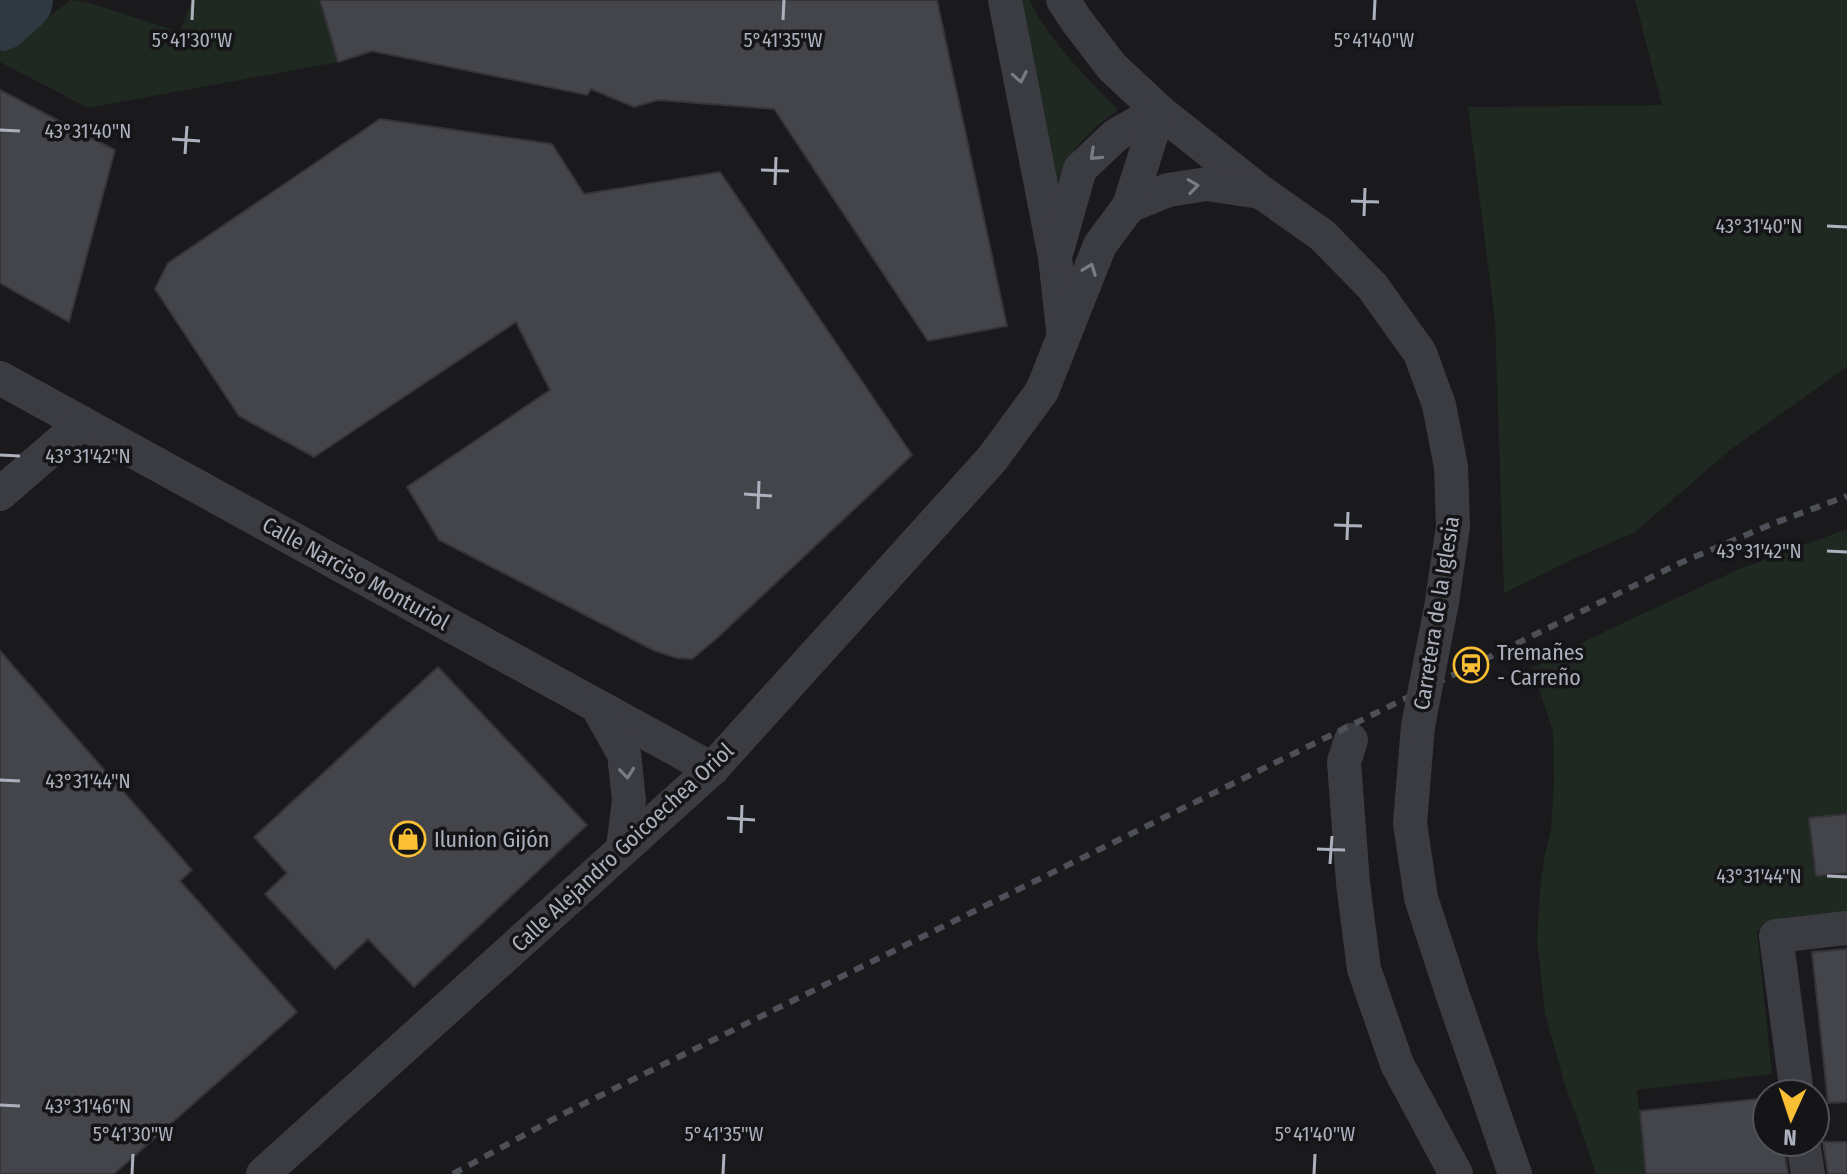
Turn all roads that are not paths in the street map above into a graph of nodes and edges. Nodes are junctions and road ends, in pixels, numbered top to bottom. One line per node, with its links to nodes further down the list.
1 (1005, 0): 6 (street, Calle Alejandro Goicoechea Oriol, one-way to 6)
2 (1063, 0): 3 (street, Carretera de la Iglesia)
3 (1159, 111): 4 (street, Carretera de la Iglesia); 5 (street, Calle Alejandro Goicoechea Oriol); 6 (street, Calle Alejandro Goicoechea Oriol, one-way to 6)
4 (1261, 192): 5 (street, one-way to 4); 19 (street, Carretera de la Iglesia, bridge)
5 (1129, 206): 7 (street, Calle Alejandro Goicoechea Oriol, one-way to 5)
6 (1055, 257): 7 (street, Calle Alejandro Goicoechea Oriol)
7 (1064, 339): 13 (street, Calle Alejandro Goicoechea Oriol)
8 (0, 378): 9 (street, Calle Narciso Monturiol)
9 (82, 423): 10 (street); 11 (street, Calle Narciso Monturiol)
10 (0, 494)
11 (597, 705): 13 (street, Calle Narciso Monturiol); 14 (street, one-way to 14)
12 (1351, 740): 18 (street)
13 (712, 769): 14 (street, Calle Alejandro Goicoechea Oriol)
14 (623, 848): 17 (street, Calle Alejandro Goicoechea Oriol)
15 (1847, 928): 16 (street)
16 (1795, 1078)
17 (263, 1174)
18 (1456, 1174)
19 (1515, 1174)

